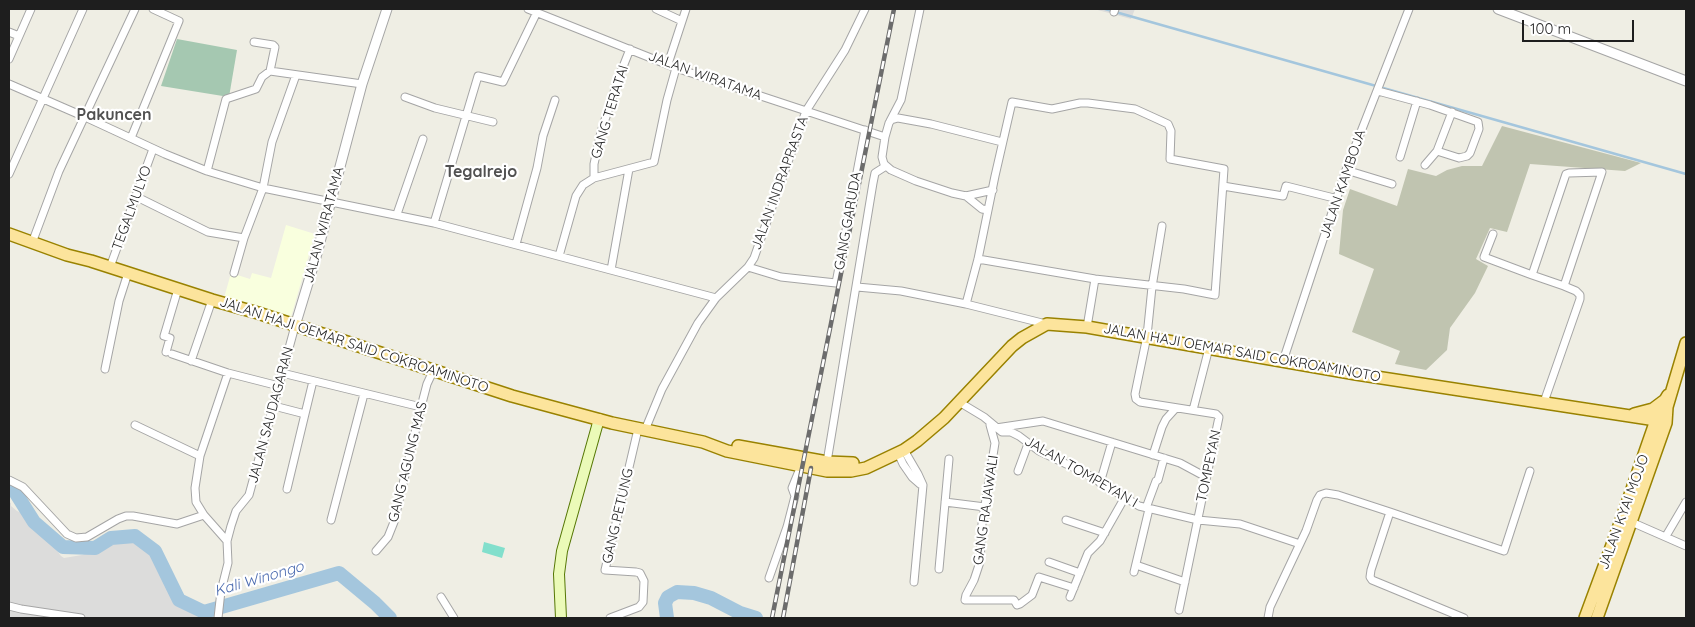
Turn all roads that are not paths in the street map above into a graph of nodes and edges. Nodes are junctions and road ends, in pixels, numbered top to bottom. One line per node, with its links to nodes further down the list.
1 (31, 9): 16 (street)
2 (83, 9): 29 (street)
3 (135, 9): 35 (street)
4 (153, 9): 40 (street)
5 (387, 9): 26 (street, JALAN WIRATAMA)
6 (528, 9): 13 (street, JALAN WIRATAMA)
7 (686, 9): 14 (street)
8 (864, 9): 32 (street, JALAN INDRAPRASTA)
9 (920, 9): 37 (street)
10 (1409, 9): 27 (street, JALAN KAMBOJA)
11 (1498, 9): 24 (street)
12 (659, 10): 14 (street)
13 (536, 12): 18 (street, JALAN WIRATAMA); 34 (street)
14 (682, 21): 20 (street)
15 (9, 32): 16 (street)
16 (19, 36): 19 (street)
17 (254, 42): 22 (street)
18 (630, 49): 20 (street, JALAN WIRATAMA); 52 (street, GANG TERATAI)
19 (9, 59)
20 (668, 64): 21 (street, JALAN WIRATAMA)
21 (676, 68): 32 (street, JALAN WIRATAMA); 48 (street)
22 (270, 71): 23 (street); 50 (street)
23 (296, 75): 26 (street); 55 (street)
24 (1686, 81)
25 (9, 84): 29 (street)
26 (362, 84): 60 (street, JALAN WIRATAMA)
27 (1378, 89): 31 (street); 49 (street, JALAN KAMBOJA)
28 (405, 97): 34 (street)
29 (43, 99): 35 (street); 51 (street)
30 (555, 100): 69 (street)
31 (1417, 101): 33 (street); 45 (street)
32 (806, 111): 38 (street, JALAN WIRATAMA); 73 (street, JALAN INDRAPRASTA)
33 (1452, 112): 44 (street); 44 (street)
34 (466, 116): 36 (street); 63 (street)
35 (85, 117): 40 (street); 68 (street)
36 (493, 122)
37 (889, 123): 39 (street); 42 (street)
38 (865, 130): 39 (street, JALAN WIRATAMA); 73 (street, GANG GARUDA)
39 (885, 137): 47 (street)
40 (131, 138): 43 (street)
41 (423, 139): 62 (street)
42 (1002, 142): 54 (street); 56 (street)
43 (154, 149): 50 (street); 57 (street, TEGALMULYO)
44 (1437, 151): 46 (street)
45 (1400, 157)
46 (1426, 165)
47 (886, 166): 58 (street); 80 (street)
48 (628, 169): 52 (street); 74 (street)
49 (1346, 170): 53 (street); 59 (street, JALAN KAMBOJA)
50 (207, 171): 55 (street)
51 (9, 174)
52 (594, 178): 70 (street, GANG TERATAI)
53 (1392, 184)
54 (1223, 186): 59 (street); 81 (street)
55 (263, 188): 60 (street); 67 (street)
56 (993, 190): 58 (street); 61 (street)
57 (137, 196): 67 (street); 72 (street, TEGALMULYO)
58 (966, 196): 61 (street)
59 (1338, 199): 93 (street, JALAN KAMBOJA)
60 (331, 201): 62 (street); 87 (street, JALAN WIRATAMA)
61 (988, 210): 71 (street)
62 (397, 214): 63 (street)
63 (434, 223): 69 (street)
64 (1162, 226): 81 (street)
65 (9, 234): 68 (main road, JALAN HAJI OEMAR SAID COKROAMINOTO)
66 (1493, 234): 77 (street)
67 (244, 238): 76 (street)
68 (32, 243): 72 (main road, JALAN HAJI OEMAR SAID COKROAMINOTO)
69 (516, 244): 70 (street)
70 (559, 256): 74 (street)
71 (978, 259): 78 (street); 85 (street)
72 (110, 267): 75 (main road, JALAN HAJI OEMAR SAID COKROAMINOTO)
73 (748, 267): 83 (street, JALAN INDRAPRASTA)
74 (611, 270): 83 (street)
75 (128, 273): 82 (main road, JALAN HAJI OEMAR SAID COKROAMINOTO); 94 (street)
76 (234, 273)
77 (1532, 275): 79 (street); 79 (street)
78 (1095, 279): 81 (street); 88 (street)
79 (1564, 286): 103 (street)
80 (856, 287): 85 (street); 125 (street)
81 (1152, 287): 89 (street)
82 (178, 288): 84 (main road, JALAN HAJI OEMAR SAID COKROAMINOTO); 92 (street)
83 (716, 298): 115 (street, JALAN INDRAPRASTA)
84 (212, 300): 87 (main road, JALAN HAJI OEMAR SAID COKROAMINOTO); 92 (street)
85 (966, 304): 86 (street)
86 (1047, 324): 88 (main road, JALAN HAJI OEMAR SAID COKROAMINOTO); 102 (main road, JALAN HAJI OEMAR SAID COKROAMINOTO)
87 (295, 326): 95 (main road, JALAN HAJI OEMAR SAID COKROAMINOTO); 97 (street, JALAN SAUDAGARAN)
88 (1087, 327): 89 (main road, JALAN HAJI OEMAR SAID COKROAMINOTO)
89 (1147, 336): 91 (main road, JALAN HAJI OEMAR SAID COKROAMINOTO); 106 (street)
90 (1686, 343): 100 (main road, JALAN KYAI MOJO)
91 (1209, 348): 93 (main road, JALAN HAJI OEMAR SAID COKROAMINOTO); 107 (street)
92 (191, 361): 96 (street)
93 (1283, 362): 103 (main road, JALAN HAJI OEMAR SAID COKROAMINOTO)
94 (105, 369)
95 (434, 369): 105 (street, GANG AGUNG MAS); 111 (main road, JALAN HAJI OEMAR SAID COKROAMINOTO)
96 (228, 373): 99 (street); 122 (street)
97 (282, 373): 98 (street); 99 (street, JALAN SAUDAGARAN)
98 (313, 381): 101 (street); 109 (street)
99 (279, 386): 104 (street, JALAN SAUDAGARAN)
100 (1673, 386): 108 (main road, JALAN KYAI MOJO); 110 (main road)
101 (364, 394): 105 (street); 141 (street)
102 (959, 402): 112 (street, JALAN TOMPEYAN I); 120 (main road, JALAN HAJI OEMAR SAID COKROAMINOTO)
103 (1544, 402): 110 (main road, JALAN HAJI OEMAR SAID COKROAMINOTO)
104 (274, 406): 109 (street); 147 (street, JALAN SAUDAGARAN)
105 (421, 407): 150 (street, GANG AGUNG MAS)
106 (1176, 408): 107 (street); 121 (street)
107 (1193, 410): 130 (street, TOMPEYAN)
108 (1663, 412): 110 (main road, JALAN HAJI OEMAR SAID COKROAMINOTO); 119 (main road, JALAN KYAI MOJO); 144 (main road, JALAN KYAI MOJO)
109 (305, 414): 133 (street)
110 (1624, 414): 119 (main road)
111 (599, 419): 115 (main road, JALAN HAJI OEMAR SAID COKROAMINOTO); 167 (main road)
112 (989, 422): 114 (street, JALAN TOMPEYAN I); 137 (street, GANG RAJAWALI)
113 (135, 425): 122 (street)
114 (996, 428): 117 (street); 118 (street, JALAN TOMPEYAN I)
115 (642, 429): 116 (main road, JALAN HAJI OEMAR SAID COKROAMINOTO); 168 (street, GANG PETUNG)
116 (703, 442): 125 (main road, JALAN HAJI OEMAR SAID COKROAMINOTO); 127 (main road, JALAN HAJI OEMAR SAID COKROAMINOTO)
117 (1112, 442): 121 (street); 132 (street)
118 (1028, 444): 128 (street); 132 (street, JALAN TOMPEYAN I)
119 (1647, 449): 144 (main road, JALAN KYAI MOJO)
120 (901, 451): 126 (main road, JALAN HAJI OEMAR SAID COKROAMINOTO); 155 (street)
121 (1153, 455): 123 (street)
122 (200, 456): 140 (street)
123 (1164, 458): 130 (street); 138 (street)
124 (949, 459): 135 (street)
125 (827, 462): 126 (main road, JALAN HAJI OEMAR SAID COKROAMINOTO)
126 (877, 462): 127 (main road, JALAN HAJI OEMAR SAID COKROAMINOTO)
127 (801, 466): 154 (street)
128 (1018, 471)
129 (1530, 471): 139 (street)
130 (1206, 477): 143 (street, TOMPEYAN)
131 (9, 480): 140 (street)
132 (1100, 483): 134 (street, JALAN TOMPEYAN I)
133 (287, 489)
134 (1125, 497): 138 (street, JALAN TOMPEYAN I); 145 (street)
135 (945, 502): 137 (street); 152 (street)
136 (1686, 502): 146 (street)
137 (984, 507): 157 (street, GANG RAJAWALI)
138 (1148, 508): 143 (street, JALAN TOMPEYAN I); 156 (street)
139 (1390, 512): 148 (street); 170 (street)
140 (204, 515): 147 (street)
141 (331, 520)
142 (1066, 520): 145 (street)
143 (1198, 520): 148 (street, JALAN TOMPEYAN I); 156 (street, TOMPEYAN)
144 (1627, 520): 146 (street); 171 (main road, JALAN KYAI MOJO); 172 (main road, JALAN KYAI MOJO)
145 (1105, 533): 153 (street)
146 (1666, 536): 149 (street)
147 (228, 541): 165 (street, JALAN SAUDAGARAN)
148 (1300, 544): 169 (street)
149 (1686, 546)
150 (376, 551)
151 (1049, 562): 153 (street)
152 (939, 569)
153 (1080, 573): 157 (street)
154 (769, 578)
155 (914, 582)
156 (1185, 582): 162 (street, TOMPEYAN)
157 (1074, 588): 159 (street)
158 (441, 597): 166 (street)
159 (1070, 597)
160 (9, 606): 161 (street)
161 (21, 609): 163 (street); 164 (street)
162 (1179, 610)
163 (20, 618)
164 (81, 618)
165 (218, 618)
166 (454, 618)
167 (561, 618)
168 (610, 618)
169 (1268, 618)
170 (1464, 618)
171 (1585, 618)
172 (1597, 618)

